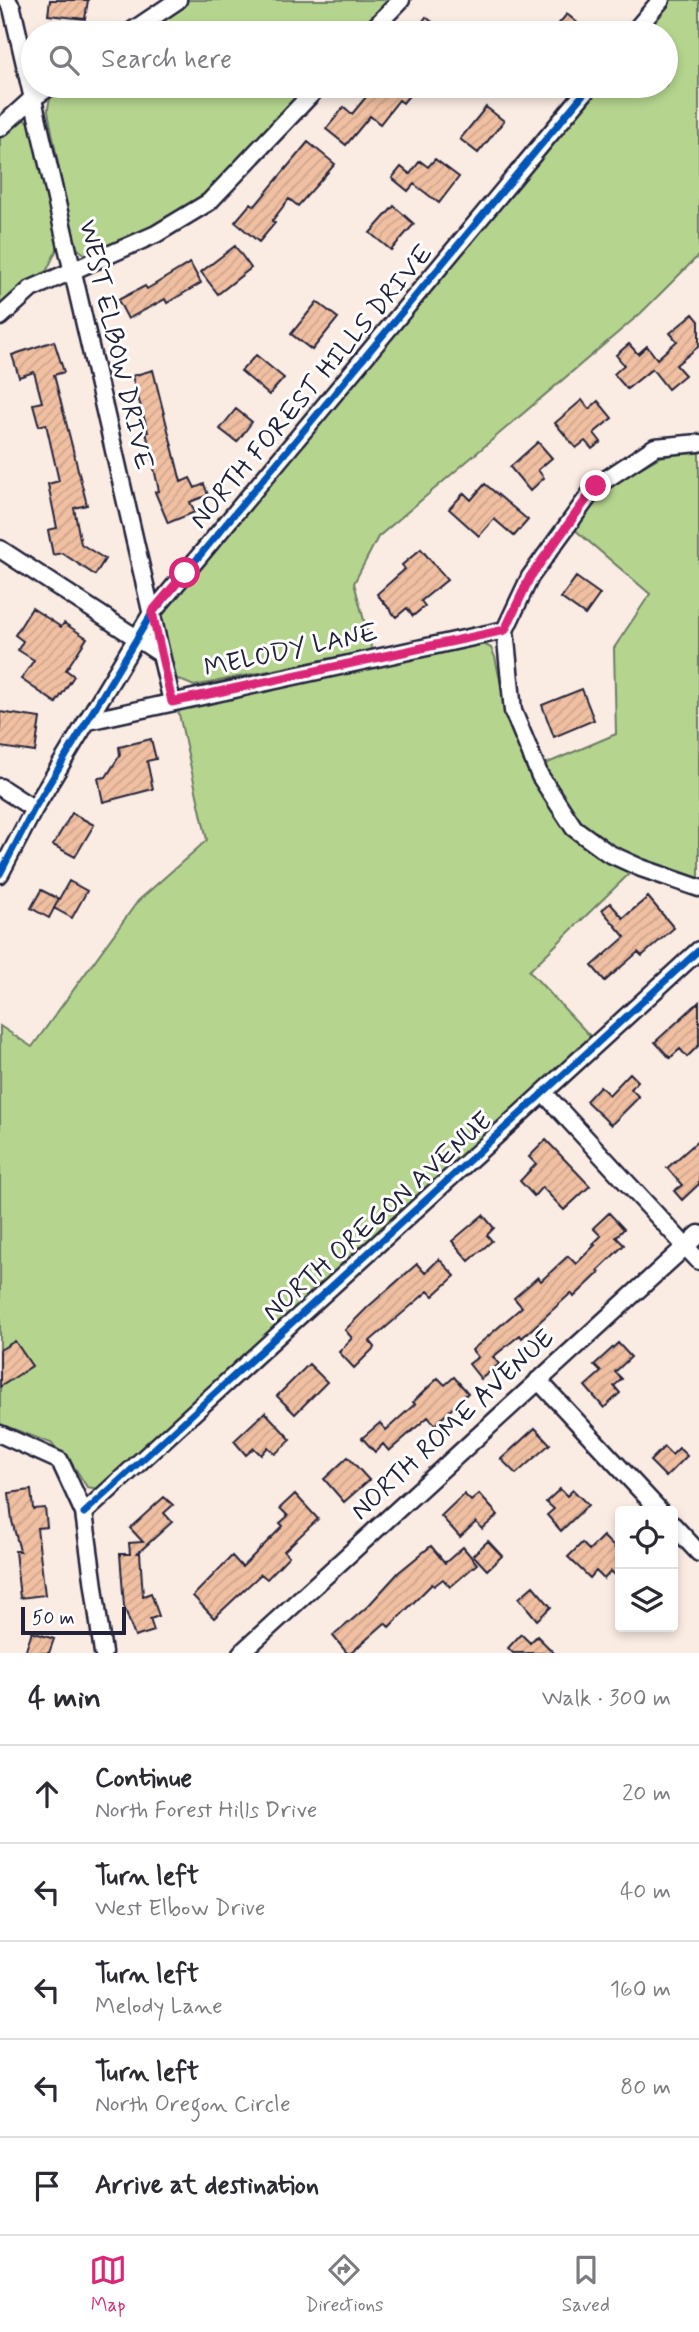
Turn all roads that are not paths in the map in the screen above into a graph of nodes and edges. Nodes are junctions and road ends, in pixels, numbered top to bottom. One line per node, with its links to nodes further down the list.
1 (7, 0): 8 (street, WEST ELBOW DRIVE)
2 (178, 0): 5 (street)
3 (401, 0): 6 (street)
4 (661, 0): 7 (street)
5 (147, 21)
6 (381, 21)
7 (643, 21)
8 (21, 47)
9 (33, 98): 12 (street); 13 (street, WEST ELBOW DRIVE)
10 (308, 98): 13 (street)
11 (580, 98): 17 (street, NORTH FOREST HILLS DRIVE)
12 (0, 128)
13 (72, 270): 14 (street); 17 (street, WEST ELBOW DRIVE)
14 (0, 317)
15 (699, 443): 18 (street)
16 (0, 550): 19 (street)
17 (152, 612): 19 (street, NORTH FOREST HILLS DRIVE); 20 (street, WEST ELBOW DRIVE)
18 (505, 630): 21 (street, MELODY LANE); 26 (street)
19 (136, 638): 20 (street); 22 (street, NORTH FOREST HILLS DRIVE)
20 (162, 654): 21 (street, WEST ELBOW DRIVE)
21 (172, 702): 22 (street, MELODY LANE)
22 (88, 721): 24 (street, NORTH FOREST HILLS DRIVE)
23 (0, 787): 24 (street)
24 (34, 809): 25 (street, NORTH FOREST HILLS DRIVE)
25 (0, 874)
26 (699, 888)
27 (699, 950): 28 (street, NORTH OREGON AVENUE)
28 (544, 1093): 30 (street); 35 (street, NORTH OREGON AVENUE)
29 (699, 1234): 30 (street, NORTH ROME AVENUE)
30 (685, 1246): 31 (street); 32 (street, NORTH ROME AVENUE)
31 (699, 1261)
32 (538, 1380): 34 (street); 39 (street, NORTH ROME AVENUE)
33 (0, 1434): 35 (street)
34 (655, 1506)
35 (84, 1513): 38 (street)
36 (678, 1530): 37 (street)
37 (699, 1553)
38 (103, 1653)
39 (241, 1653)

